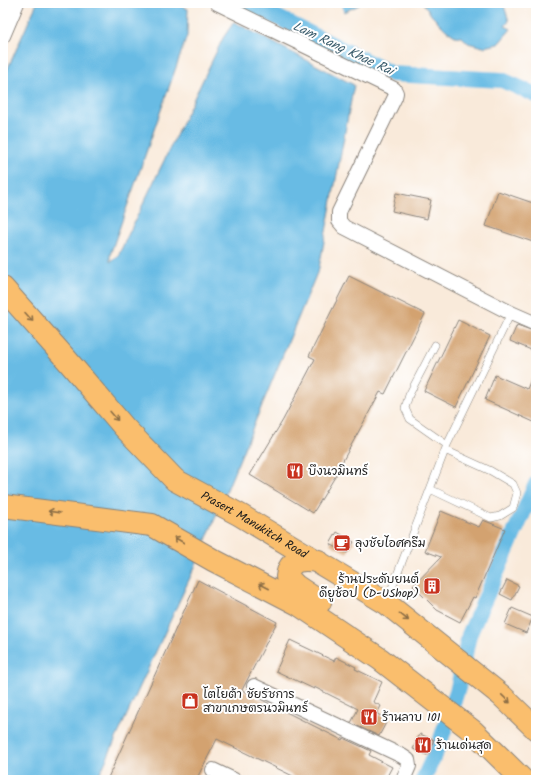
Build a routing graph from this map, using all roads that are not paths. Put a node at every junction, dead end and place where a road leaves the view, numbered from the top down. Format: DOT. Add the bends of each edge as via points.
graph roads {
  1 [pos="17,3"];
  2 [pos="217,3"];
  3 [pos="3,36"];
  4 [pos="3,288"];
  5 [pos="511,313"];
  6 [pos="536,324"];
  7 [pos="436,345"];
  8 [pos="446,448"];
  9 [pos="430,489"];
  10 [pos="3,506"];
  11 [pos="318,561"];
  12 [pos="386,603"];
  13 [pos="254,686"];
  14 [pos="451,712"];
  15 [pos="536,729"];
  16 [pos="213,770"];
  17 [pos="234,780"];
  18 [pos="403,780"];
  19 [pos="523,780"];
  1 -- 3 [label="street"];
  2 -- 5 [label="street" via="394,89 395,97 339,212 339,221 344,227"];
  4 -- 11 [label="main road, Prasert Manukitch Road, one-way" via="124,427 175,480"];
  5 -- 6 [label="street"];
  5 -- 8 [label="lane"];
  7 -- 8 [label="lane" via="409,395 405,408 410,419"];
  8 -- 9 [label="lane"];
  8 -- 9 [label="lane" via="513,484 517,493 512,508 500,516 491,518"];
  9 -- 12 [label="lane"];
  14 -- 10 [label="main road, one-way" via="380,659 298,604 152,525"];
  11 -- 12 [label="main road, Prasert Manukitch Road"];
  11 -- 14 [label="main road" via="304,559 293,563 287,577 442,692"];
  12 -- 15 [label="main road, Prasert Manukitch Road, one-way" via="502,696"];
  13 -- 18 [label="street" via="402,756 408,760 409,766"];
  14 -- 19 [label="main road"];
  16 -- 17 [label="street"];
}
